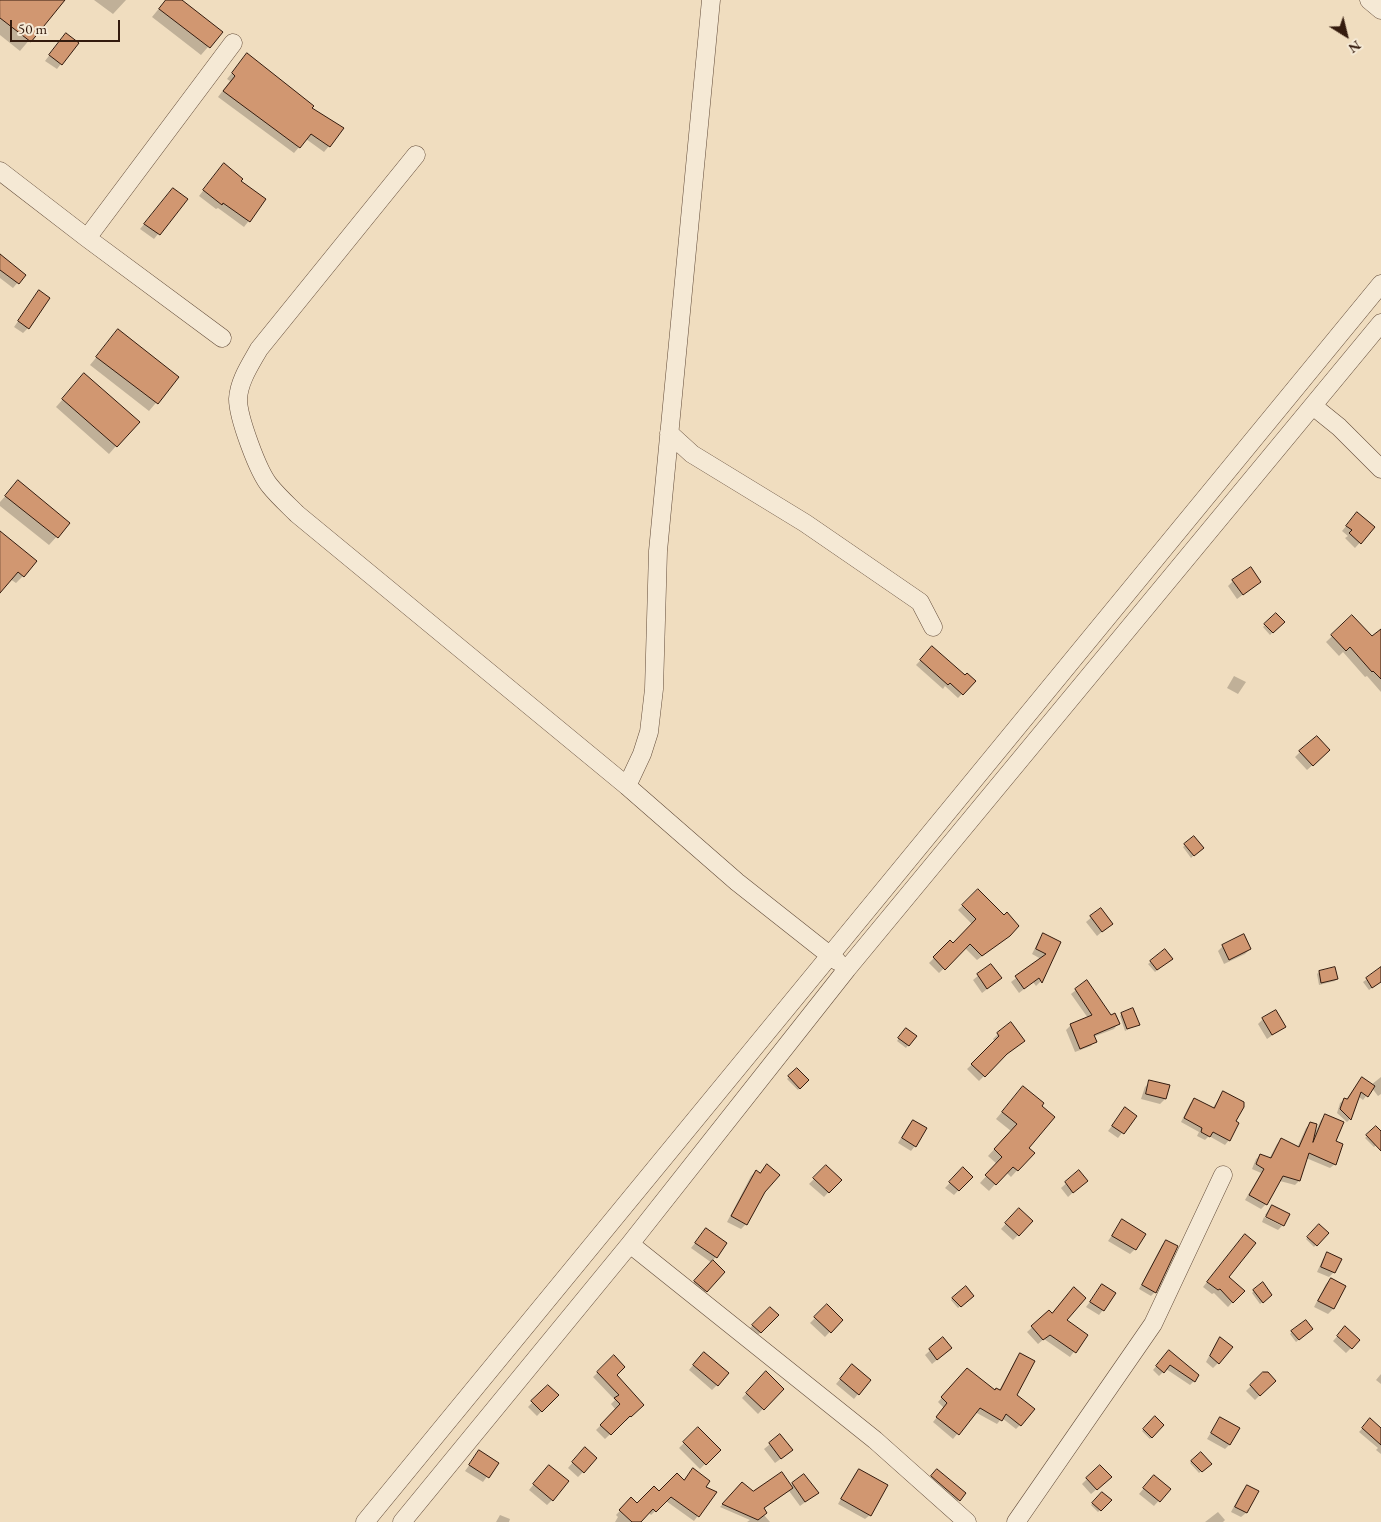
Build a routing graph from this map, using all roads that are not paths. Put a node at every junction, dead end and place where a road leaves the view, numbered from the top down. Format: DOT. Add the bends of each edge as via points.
graph roads {
  1 [pos="711,0"];
  2 [pos="1369,0"];
  3 [pos="1381,10"];
  4 [pos="233,42"];
  5 [pos="416,155"];
  6 [pos="2,178"];
  7 [pos="87,238"];
  8 [pos="1381,284"];
  9 [pos="1381,323"];
  10 [pos="222,338"];
  11 [pos="1313,406"];
  12 [pos="669,433"];
  13 [pos="1381,469"];
  14 [pos="933,627"];
  15 [pos="627,786"];
  16 [pos="829,954"];
  17 [pos="847,968"];
  18 [pos="1223,1175"];
  19 [pos="630,1244"];
  20 [pos="365,1522"];
  21 [pos="402,1522"];
  22 [pos="968,1522"];
  23 [pos="1016,1522"];
  1 -- 12 [label="street"];
  2 -- 3 [label="street"];
  4 -- 7 [label="street"];
  5 -- 15 [label="street" via="259,349 242,380 238,400 243,424 268,485 297,514"];
  6 -- 7 [label="street"];
  7 -- 10 [label="street"];
  8 -- 16 [label="street"];
  9 -- 11 [label="street"];
  11 -- 13 [label="street"];
  11 -- 17 [label="street"];
  12 -- 14 [label="street" via="692,454 805,523 920,602"];
  12 -- 15 [label="street" via="658,551 654,689 649,732"];
  15 -- 16 [label="street" via="737,882"];
  16 -- 17 [label="street"];
  16 -- 20 [label="street"];
  17 -- 19 [label="street"];
  18 -- 23 [label="street" via="1153,1324"];
  19 -- 21 [label="street"];
  19 -- 22 [label="street" via="875,1440"];
}
